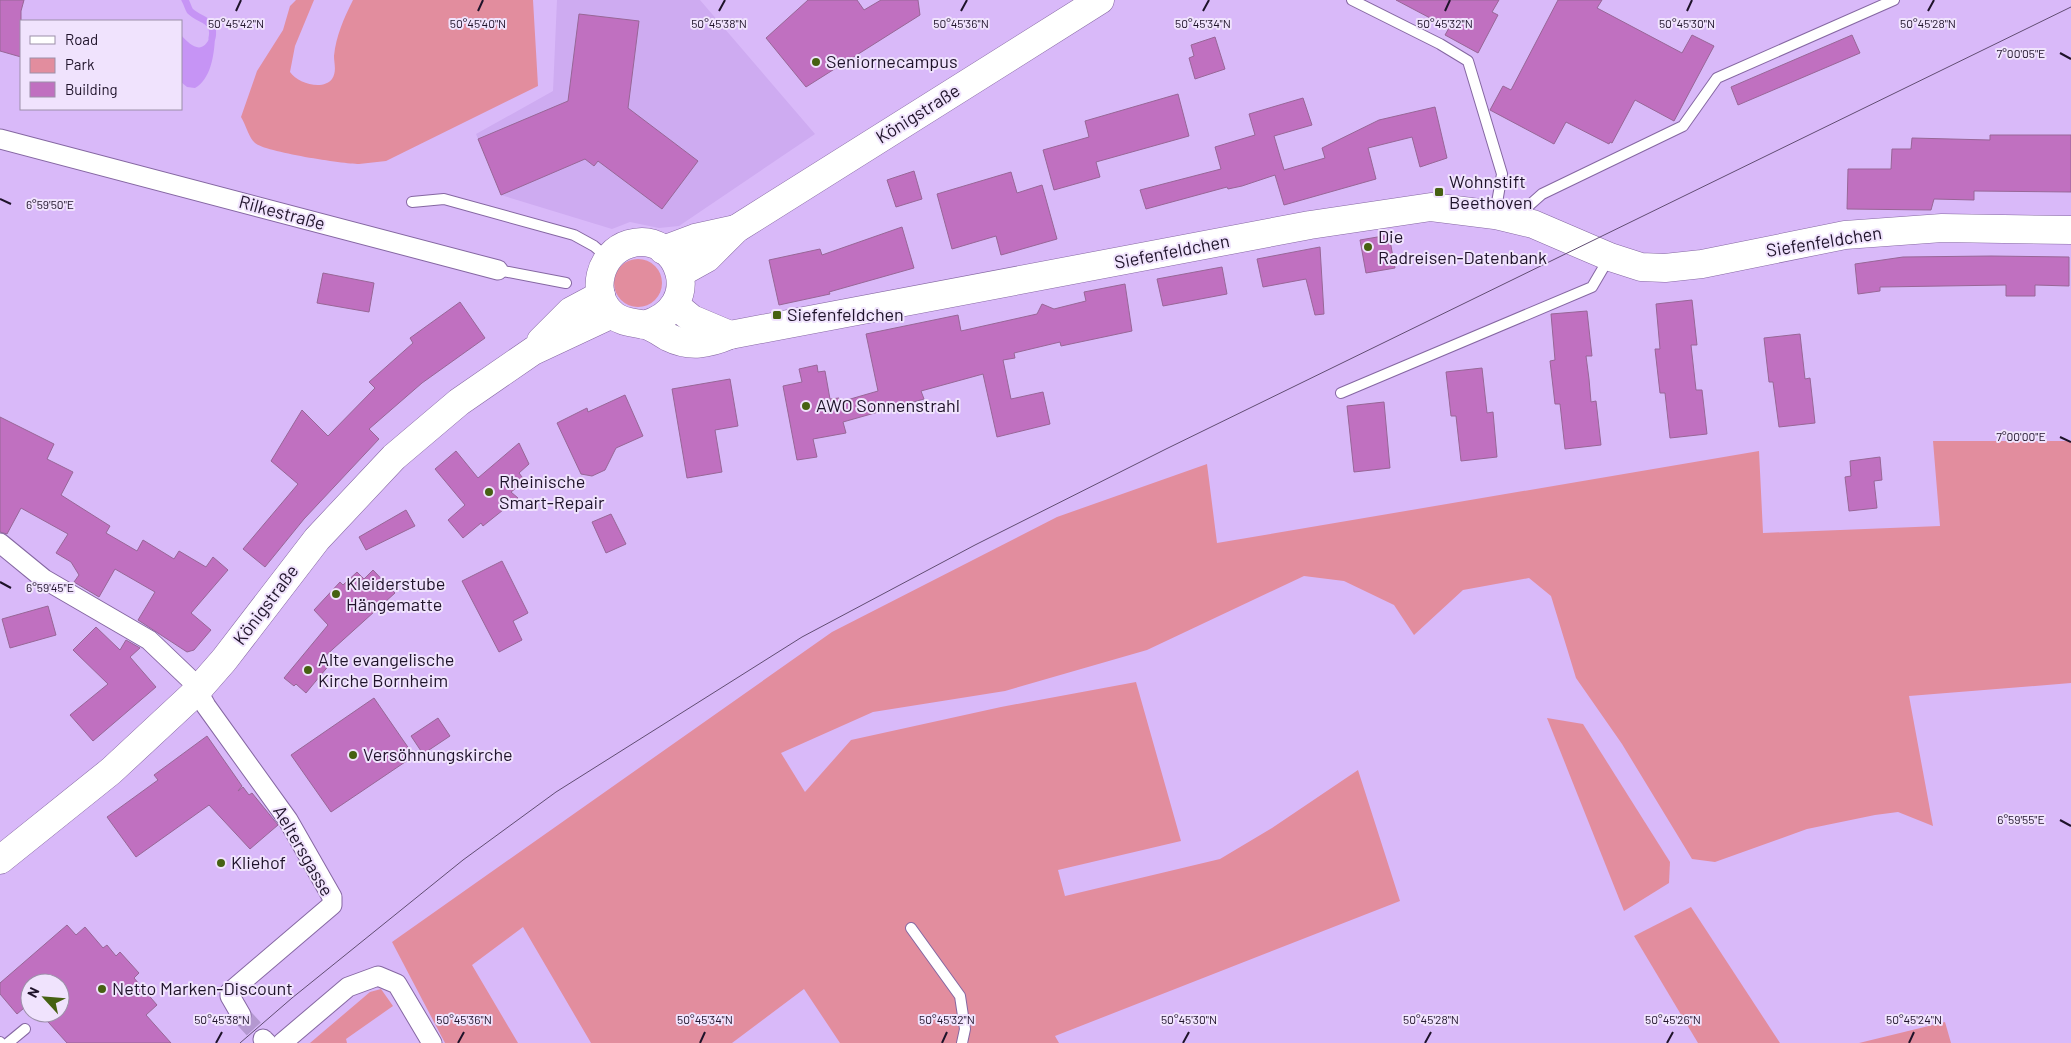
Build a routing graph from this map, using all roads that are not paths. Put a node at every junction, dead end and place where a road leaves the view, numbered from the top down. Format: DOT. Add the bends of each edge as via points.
graph roads {
  1 [pos="1100,0"];
  2 [pos="1352,0"];
  3 [pos="1894,0"];
  4 [pos="0,139"];
  5 [pos="412,202"];
  6 [pos="1504,217"];
  7 [pos="736,229"];
  8 [pos="2071,230"];
  9 [pos="663,250"];
  10 [pos="608,258"];
  11 [pos="1610,258"];
  12 [pos="498,270"];
  13 [pos="680,273"];
  14 [pos="566,283"];
  15 [pos="606,305"];
  16 [pos="675,305"];
  17 [pos="644,325"];
  18 [pos="730,335"];
  19 [pos="1341,393"];
  20 [pos="0,543"];
  21 [pos="196,692"];
  22 [pos="0,860"];
  23 [pos="911,928"];
  24 [pos="241,1015"];
  25 [pos="25,1029"];
  26 [pos="8,1043"];
  27 [pos="282,1043"];
  28 [pos="432,1043"];
  29 [pos="962,1043"];
  1 -- 7 [label="street, Königstraße"];
  2 -- 6 [label="lane" via="1468,61 1502,174"];
  3 -- 6 [label="lane" via="1717,78 1683,126 1542,194"];
  4 -- 12 [label="street, Rilkestraße"];
  5 -- 10 [label="lane" via="444,199 574,235"];
  6 -- 11 [label="street, Siefenfeldchen" via="1533,224"];
  6 -- 18 [label="street, Siefenfeldchen" via="1431,208 1329,222"];
  7 -- 9 [label="street, Königstraße" via="695,238"];
  7 -- 13 [label="street, Königstraße" via="706,258"];
  8 -- 11 [label="street, Siefenfeldchen" via="1942,228 1845,235 1702,264 1665,268 1641,267"];
  9 -- 10 [label="street" via="652,244 634,244 617,250"];
  9 -- 13 [label="street"];
  10 -- 15 [label="street" via="600,276"];
  11 -- 19 [label="lane" via="1592,287"];
  12 -- 14 [label="lane, Rilkestraße"];
  13 -- 16 [label="street" via="681,284"];
  15 -- 17 [label="street" via="622,320"];
  15 -- 21 [label="street, Königstraße" via="571,311 547,332 533,352 458,402 394,457 317,539"];
  16 -- 17 [label="street" via="668,315"];
  16 -- 18 [label="street" via="692,319"];
  17 -- 18 [label="street, Siefenfeldchen" via="691,344 708,344"];
  20 -- 21 [label="street" via="44,579 149,640 192,681"];
  21 -- 22 [label="street, Königstraße" via="111,771"];
  21 -- 24 [label="street, Aeltersgasse" via="288,820 332,897 332,905 230,992"];
  23 -- 29 [label="lane" via="960,996 965,1029"];
  25 -- 26 [label="lane"];
  27 -- 28 [label="street" via="348,987 378,976 397,984"];
}
